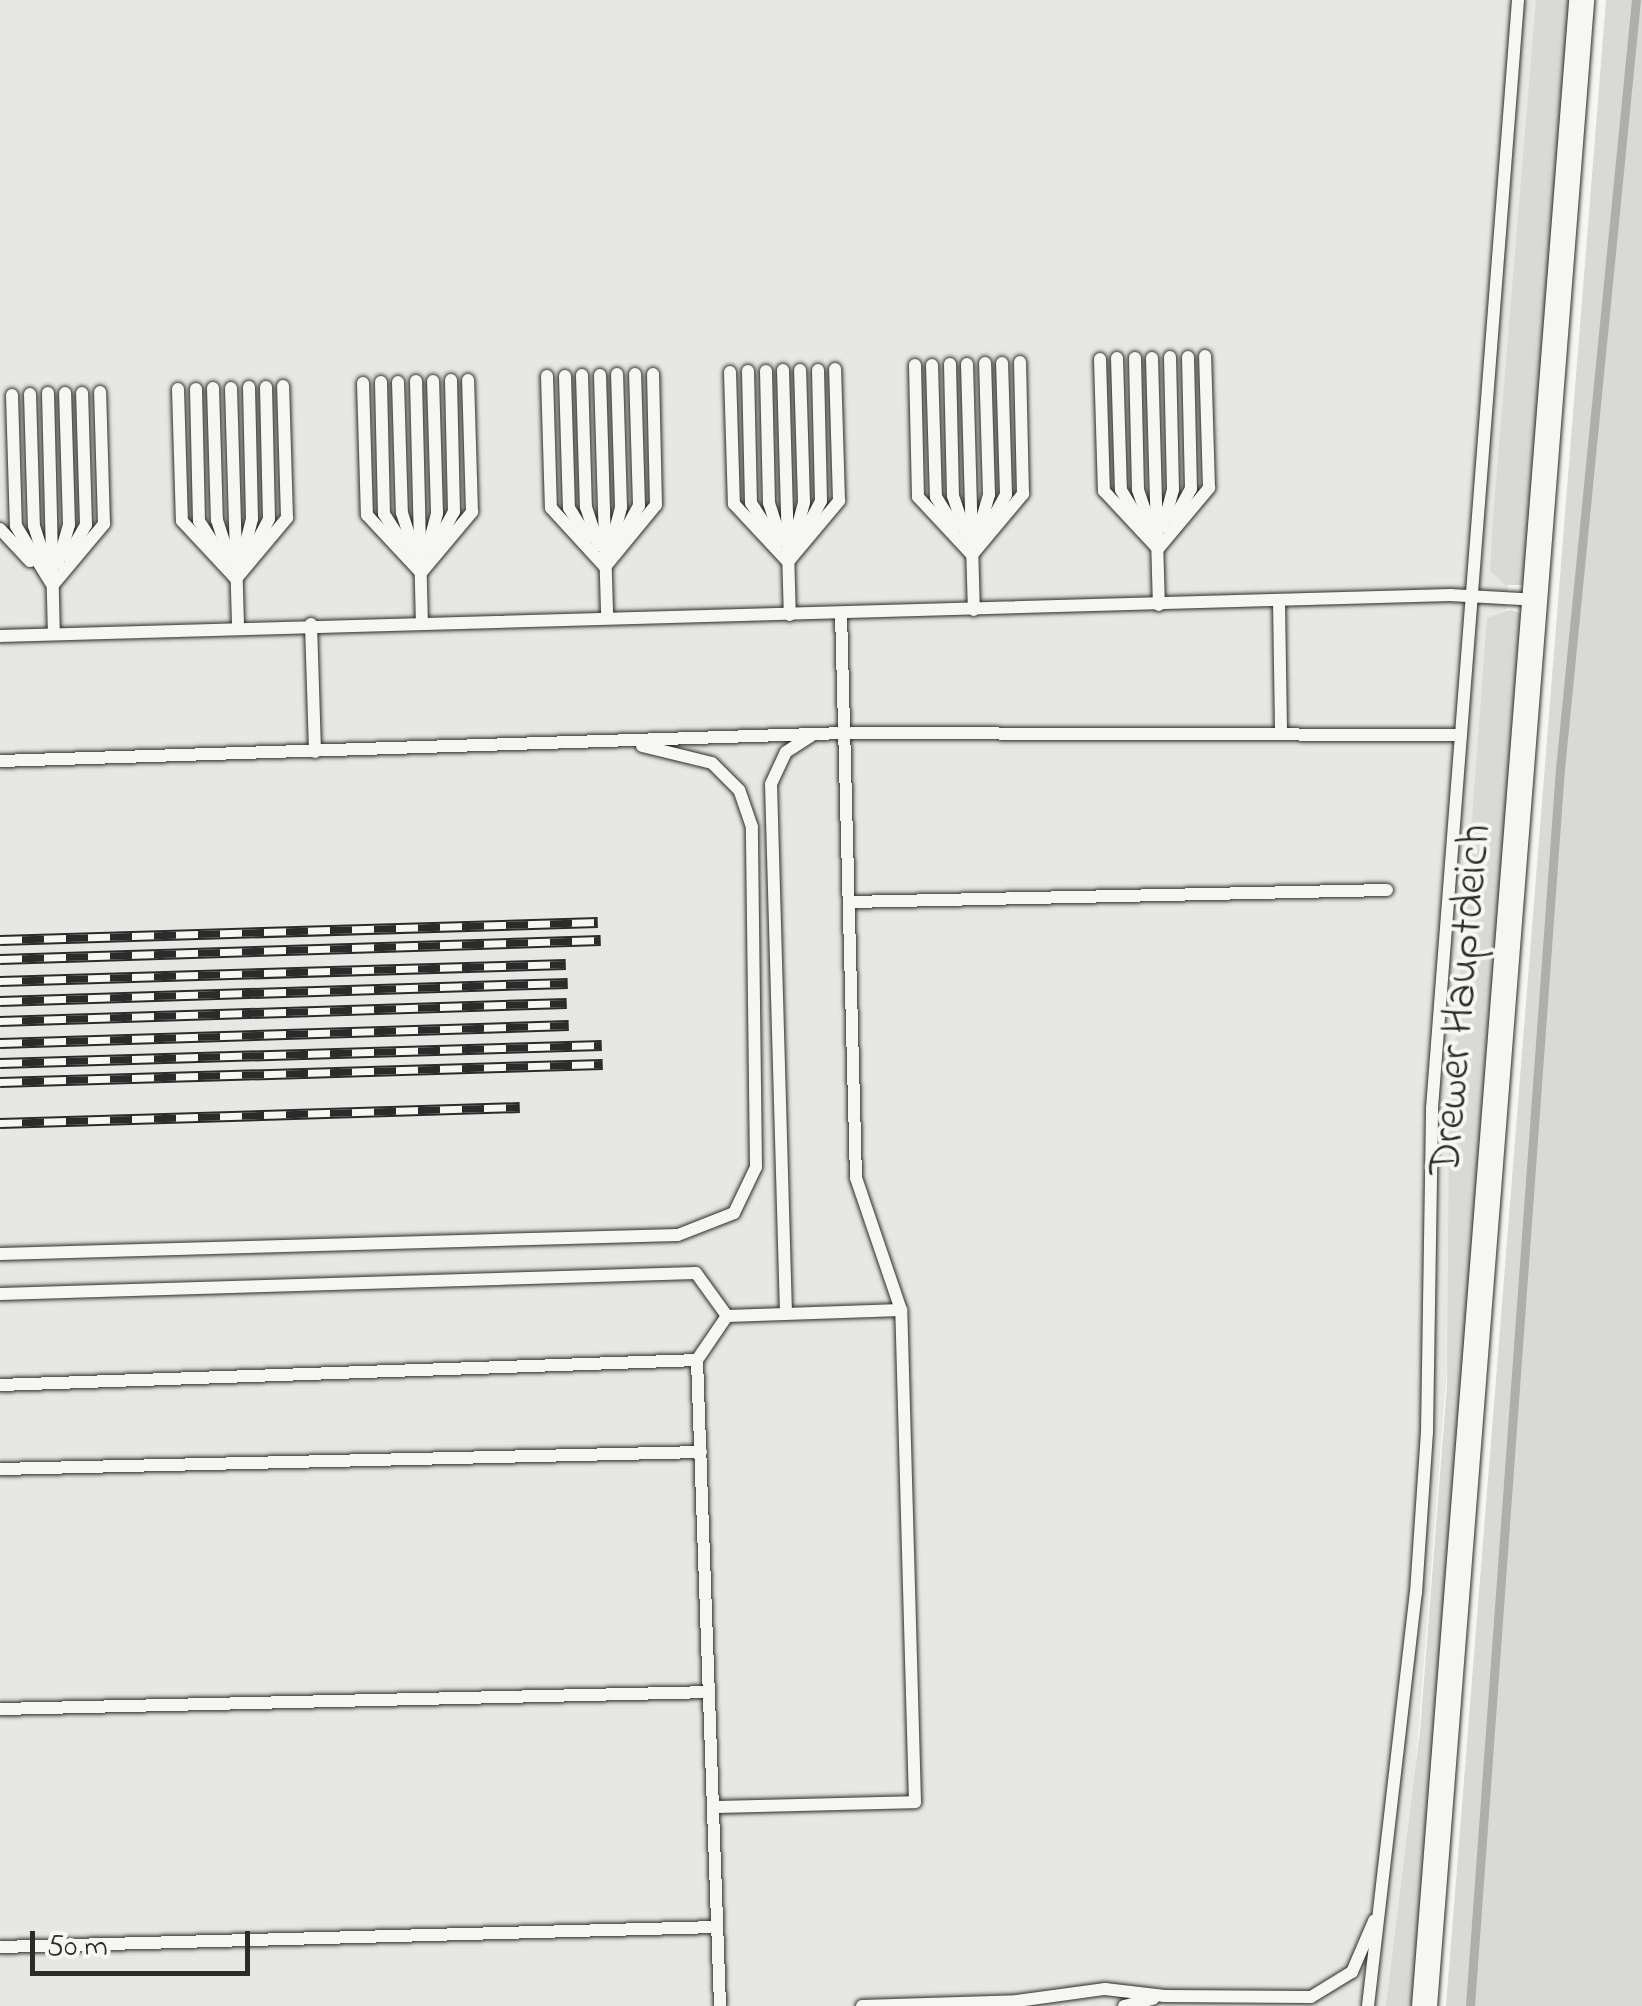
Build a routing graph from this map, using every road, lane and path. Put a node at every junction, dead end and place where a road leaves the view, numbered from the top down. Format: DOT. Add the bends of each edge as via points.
graph roads {
  1 [pos="1518,0"];
  2 [pos="1581,0"];
  3 [pos="1205,356"];
  4 [pos="1170,357"];
  5 [pos="1188,357"];
  6 [pos="1117,358"];
  7 [pos="1135,358"];
  8 [pos="1152,358"];
  9 [pos="1100,359"];
  10 [pos="1020,362"];
  11 [pos="1002,363"];
  12 [pos="950,364"];
  13 [pos="968,364"];
  14 [pos="985,364"];
  15 [pos="915,365"];
  16 [pos="932,365"];
  17 [pos="836,369"];
  18 [pos="782,370"];
  19 [pos="800,370"];
  20 [pos="818,370"];
  21 [pos="748,371"];
  22 [pos="766,371"];
  23 [pos="730,372"];
  24 [pos="617,374"];
  25 [pos="635,374"];
  26 [pos="652,374"];
  27 [pos="582,375"];
  28 [pos="600,375"];
  29 [pos="548,376"];
  30 [pos="565,376"];
  31 [pos="434,380"];
  32 [pos="450,380"];
  33 [pos="468,380"];
  34 [pos="416,381"];
  35 [pos="363,382"];
  36 [pos="381,382"];
  37 [pos="398,382"];
  38 [pos="283,386"];
  39 [pos="248,387"];
  40 [pos="266,387"];
  41 [pos="214,388"];
  42 [pos="231,388"];
  43 [pos="178,389"];
  44 [pos="196,389"];
  45 [pos="82,392"];
  46 [pos="100,392"];
  47 [pos="48,393"];
  48 [pos="65,393"];
  49 [pos="12,394"];
  50 [pos="30,394"];
  51 [pos="0,528"];
  52 [pos="1158,549"];
  53 [pos="972,555"];
  54 [pos="788,562"];
  55 [pos="605,566"];
  56 [pos="421,573"];
  57 [pos="236,579"];
  58 [pos="52,585"];
  59 [pos="1473,596"];
  60 [pos="1538,600"];
  61 [pos="1279,602"];
  62 [pos="1159,605"];
  63 [pos="974,610"];
  64 [pos="842,614"];
  65 [pos="790,615"];
  66 [pos="607,618"];
  67 [pos="422,622"];
  68 [pos="312,624"];
  69 [pos="238,626"];
  70 [pos="54,634"];
  71 [pos="0,636"];
  72 [pos="1281,730"];
  73 [pos="812,734"];
  74 [pos="846,734"];
  75 [pos="1462,734"];
  76 [pos="615,741"];
  77 [pos="314,752"];
  78 [pos="0,762"];
  79 [pos="1388,890"];
  80 [pos="850,902"];
  81 [pos="0,1254"];
  82 [pos="0,1294"];
  83 [pos="901,1310"];
  84 [pos="786,1314"];
  85 [pos="727,1316"];
  86 [pos="698,1360"];
  87 [pos="0,1385"];
  88 [pos="701,1452"];
  89 [pos="0,1469"];
  90 [pos="709,1692"];
  91 [pos="0,1709"];
  92 [pos="713,1807"];
  93 [pos="1381,1900"];
  94 [pos="717,1927"];
  95 [pos="0,1947"];
  96 [pos="1165,1996"];
  97 [pos="720,2006"];
  98 [pos="862,2006"];
  99 [pos="1124,2006"];
  100 [pos="1368,2006"];
  101 [pos="1424,2006"];
  1 -- 59 [label="lane"];
  2 -- 60 [label="street, Drewer Hauptdeich"];
  3 -- 52 [label="lane" via="1209,488"];
  4 -- 52 [label="lane" via="1174,489"];
  5 -- 52 [label="lane" via="1191,489"];
  6 -- 52 [label="lane" via="1121,490"];
  7 -- 52 [label="lane" via="1138,490"];
  8 -- 52 [label="lane"];
  9 -- 52 [label="lane" via="1104,491"];
  10 -- 53 [label="lane" via="1023,494"];
  11 -- 53 [label="lane" via="1006,495"];
  12 -- 53 [label="lane" via="954,496"];
  13 -- 53 [label="lane"];
  14 -- 53 [label="lane" via="989,495"];
  15 -- 53 [label="lane" via="918,497"];
  16 -- 53 [label="lane" via="936,497"];
  17 -- 54 [label="lane" via="839,501"];
  18 -- 54 [label="lane"];
  19 -- 54 [label="lane" via="804,502"];
  20 -- 54 [label="lane" via="822,501"];
  21 -- 54 [label="lane" via="752,503"];
  22 -- 54 [label="lane" via="769,503"];
  23 -- 54 [label="lane" via="734,504"];
  24 -- 55 [label="lane" via="621,506"];
  25 -- 55 [label="lane" via="638,506"];
  26 -- 55 [label="lane" via="656,506"];
  27 -- 55 [label="lane" via="586,508"];
  28 -- 55 [label="lane"];
  29 -- 55 [label="lane" via="551,508"];
  30 -- 55 [label="lane" via="568,508"];
  31 -- 56 [label="lane" via="437,513"];
  32 -- 56 [label="lane" via="454,512"];
  33 -- 56 [label="lane" via="472,512"];
  34 -- 56 [label="lane"];
  35 -- 56 [label="lane" via="366,515"];
  36 -- 56 [label="lane" via="384,514"];
  37 -- 56 [label="lane" via="402,514"];
  38 -- 57 [label="lane" via="287,518"];
  39 -- 57 [label="lane" via="252,519"];
  40 -- 57 [label="lane" via="269,519"];
  41 -- 57 [label="lane" via="217,520"];
  42 -- 57 [label="lane"];
  43 -- 57 [label="lane" via="182,521"];
  44 -- 57 [label="lane" via="199,521"];
  45 -- 58 [label="lane" via="86,524"];
  46 -- 58 [label="lane" via="104,524"];
  47 -- 58 [label="lane"];
  48 -- 58 [label="lane" via="69,525"];
  49 -- 58 [label="lane" via="16,526"];
  50 -- 58 [label="lane" via="34,526"];
  51 -- 58 [label="lane"];
  52 -- 62 [label="lane"];
  53 -- 63 [label="lane"];
  54 -- 65 [label="lane"];
  55 -- 66 [label="lane"];
  56 -- 67 [label="lane"];
  57 -- 69 [label="lane"];
  58 -- 70 [label="lane"];
  59 -- 60 [label="lane"];
  59 -- 61 [label="lane"];
  59 -- 75 [label="lane"];
  60 -- 101 [label="street, Drewer Hauptdeich"];
  61 -- 62 [label="lane"];
  61 -- 72 [label="lane"];
  62 -- 63 [label="lane"];
  63 -- 64 [label="lane"];
  64 -- 65 [label="lane"];
  64 -- 74 [label="lane"];
  65 -- 66 [label="lane"];
  66 -- 67 [label="lane"];
  67 -- 68 [label="lane"];
  68 -- 69 [label="lane"];
  68 -- 77 [label="lane"];
  69 -- 70 [label="lane"];
  70 -- 71 [label="lane"];
  72 -- 74 [label="lane"];
  72 -- 75 [label="lane"];
  73 -- 74 [label="lane"];
  73 -- 76 [label="lane"];
  73 -- 84 [label="lane" via="786,752 770,784"];
  74 -- 80 [label="lane"];
  75 -- 93 [label="lane" via="1432,1108 1422,1504"];
  76 -- 77 [label="lane"];
  76 -- 81 [label="lane" via="712,762 739,790 752,827 756,1167 734,1213 678,1234"];
  77 -- 78 [label="lane"];
  79 -- 80 [label="lane"];
  80 -- 83 [label="lane" via="856,1178"];
  82 -- 85 [label="lane" via="696,1273"];
  83 -- 84 [label="lane"];
  83 -- 92 [label="lane" via="914,1802"];
  84 -- 85 [label="lane"];
  85 -- 86 [label="lane"];
  86 -- 87 [label="lane"];
  86 -- 88 [label="lane"];
  88 -- 89 [label="lane"];
  88 -- 90 [label="lane"];
  90 -- 91 [label="lane"];
  90 -- 92 [label="lane"];
  92 -- 94 [label="lane"];
  93 -- 96 [label="lane" via="1352,1972 1328,1992"];
  93 -- 100 [label="lane"];
  94 -- 95 [label="lane"];
  94 -- 97 [label="lane"];
  96 -- 98 [label="lane" via="1105,1989 1016,2002"];
  96 -- 99 [label="lane"];
}
